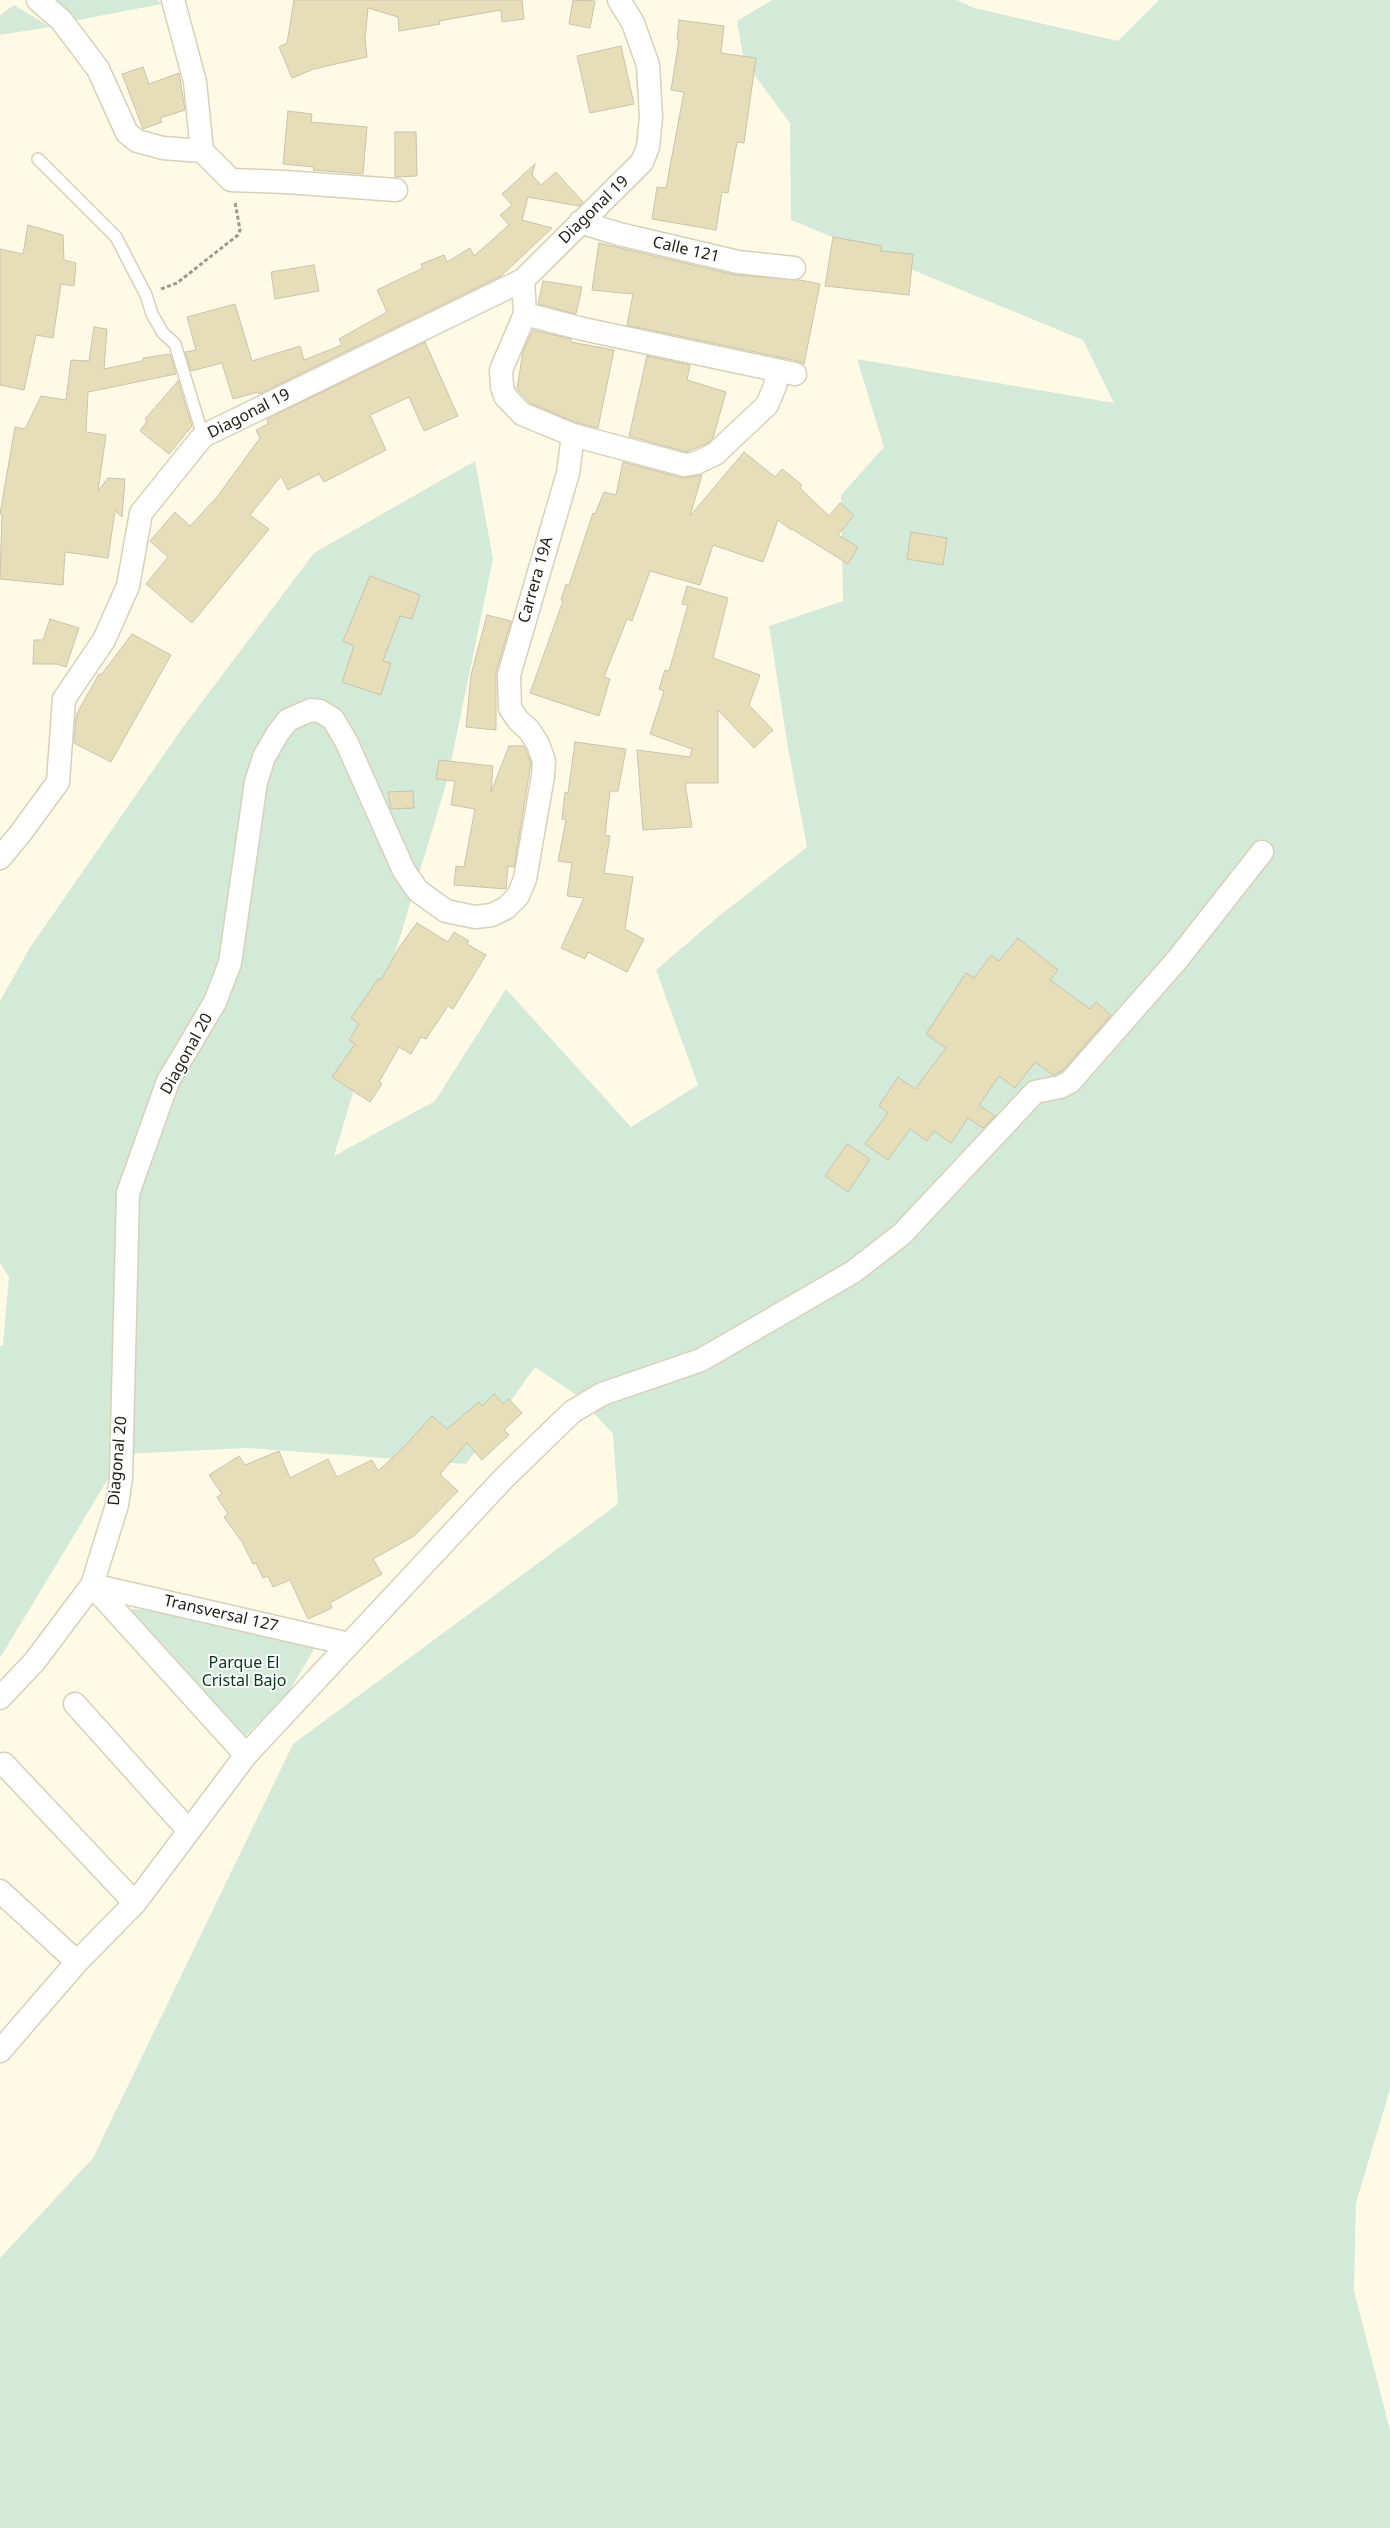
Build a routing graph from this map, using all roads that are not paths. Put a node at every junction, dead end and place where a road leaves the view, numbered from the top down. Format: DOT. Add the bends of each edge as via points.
graph roads {
  1 [pos="38,0"];
  2 [pos="173,0"];
  3 [pos="619,0"];
  4 [pos="202,151"];
  5 [pos="38,159"];
  6 [pos="396,190"];
  7 [pos="580,222"];
  8 [pos="794,268"];
  9 [pos="523,280"];
  10 [pos="524,314"];
  11 [pos="572,435"];
  12 [pos="203,436"];
  13 [pos="1262,852"];
  14 [pos="0,858"];
  15 [pos="506,908"];
  16 [pos="92,1585"];
  17 [pos="350,1644"];
  18 [pos="0,1698"];
  19 [pos="75,1704"];
  20 [pos="246,1755"];
  21 [pos="4,1764"];
  22 [pos="189,1831"];
  23 [pos="0,1891"];
  24 [pos="135,1903"];
  25 [pos="77,1962"];
  26 [pos="4,2038"];
  1 -- 4 [label="street" via="61,20 98,69 127,134 137,141 163,148"];
  2 -- 4 [label="street" via="195,82"];
  3 -- 7 [label="street, Diagonal 19" via="633,23 648,65 651,117 648,147 642,162"];
  4 -- 6 [label="street" via="231,180"];
  5 -- 12 [label="lane" via="116,237 159,327 175,344"];
  7 -- 8 [label="street, Calle 121" via="738,262"];
  7 -- 9 [label="street, Diagonal 19"];
  9 -- 10 [label="street"];
  9 -- 12 [label="street, Diagonal 19"];
  10 -- 11 [label="street" via="501,370 505,396 522,414"];
  10 -- 11 [label="street" via="786,372 775,386 767,405 715,454 696,463 685,465"];
  11 -- 15 [label="street, Carrera 19A" via="568,473 509,675 510,708 538,744 544,762 525,880 518,896"];
  12 -- 14 [label="street, Diagonal 19" via="141,513 128,586 104,640 64,699 58,782"];
  13 -- 17 [label="street" via="1177,960 1070,1082 1035,1092 902,1234 853,1272 701,1360 602,1394 572,1412 505,1477"];
  15 -- 16 [label="street, Diagonal 20" via="492,915 474,918 457,915 446,911 418,890 404,871 333,719 311,710 288,720 264,757 256,782 230,963 216,1002 168,1080 128,1193 120,1477 117,1505"];
  16 -- 17 [label="street, Transversal 127"];
  16 -- 18 [label="street, Diagonal 20" via="35,1661"];
  16 -- 20 [label="street"];
  17 -- 20 [label="street"];
  19 -- 22 [label="street"];
  20 -- 22 [label="street"];
  21 -- 24 [label="street"];
  22 -- 24 [label="street"];
  23 -- 25 [label="street"];
  24 -- 25 [label="street"];
  25 -- 26 [label="street"];
}
